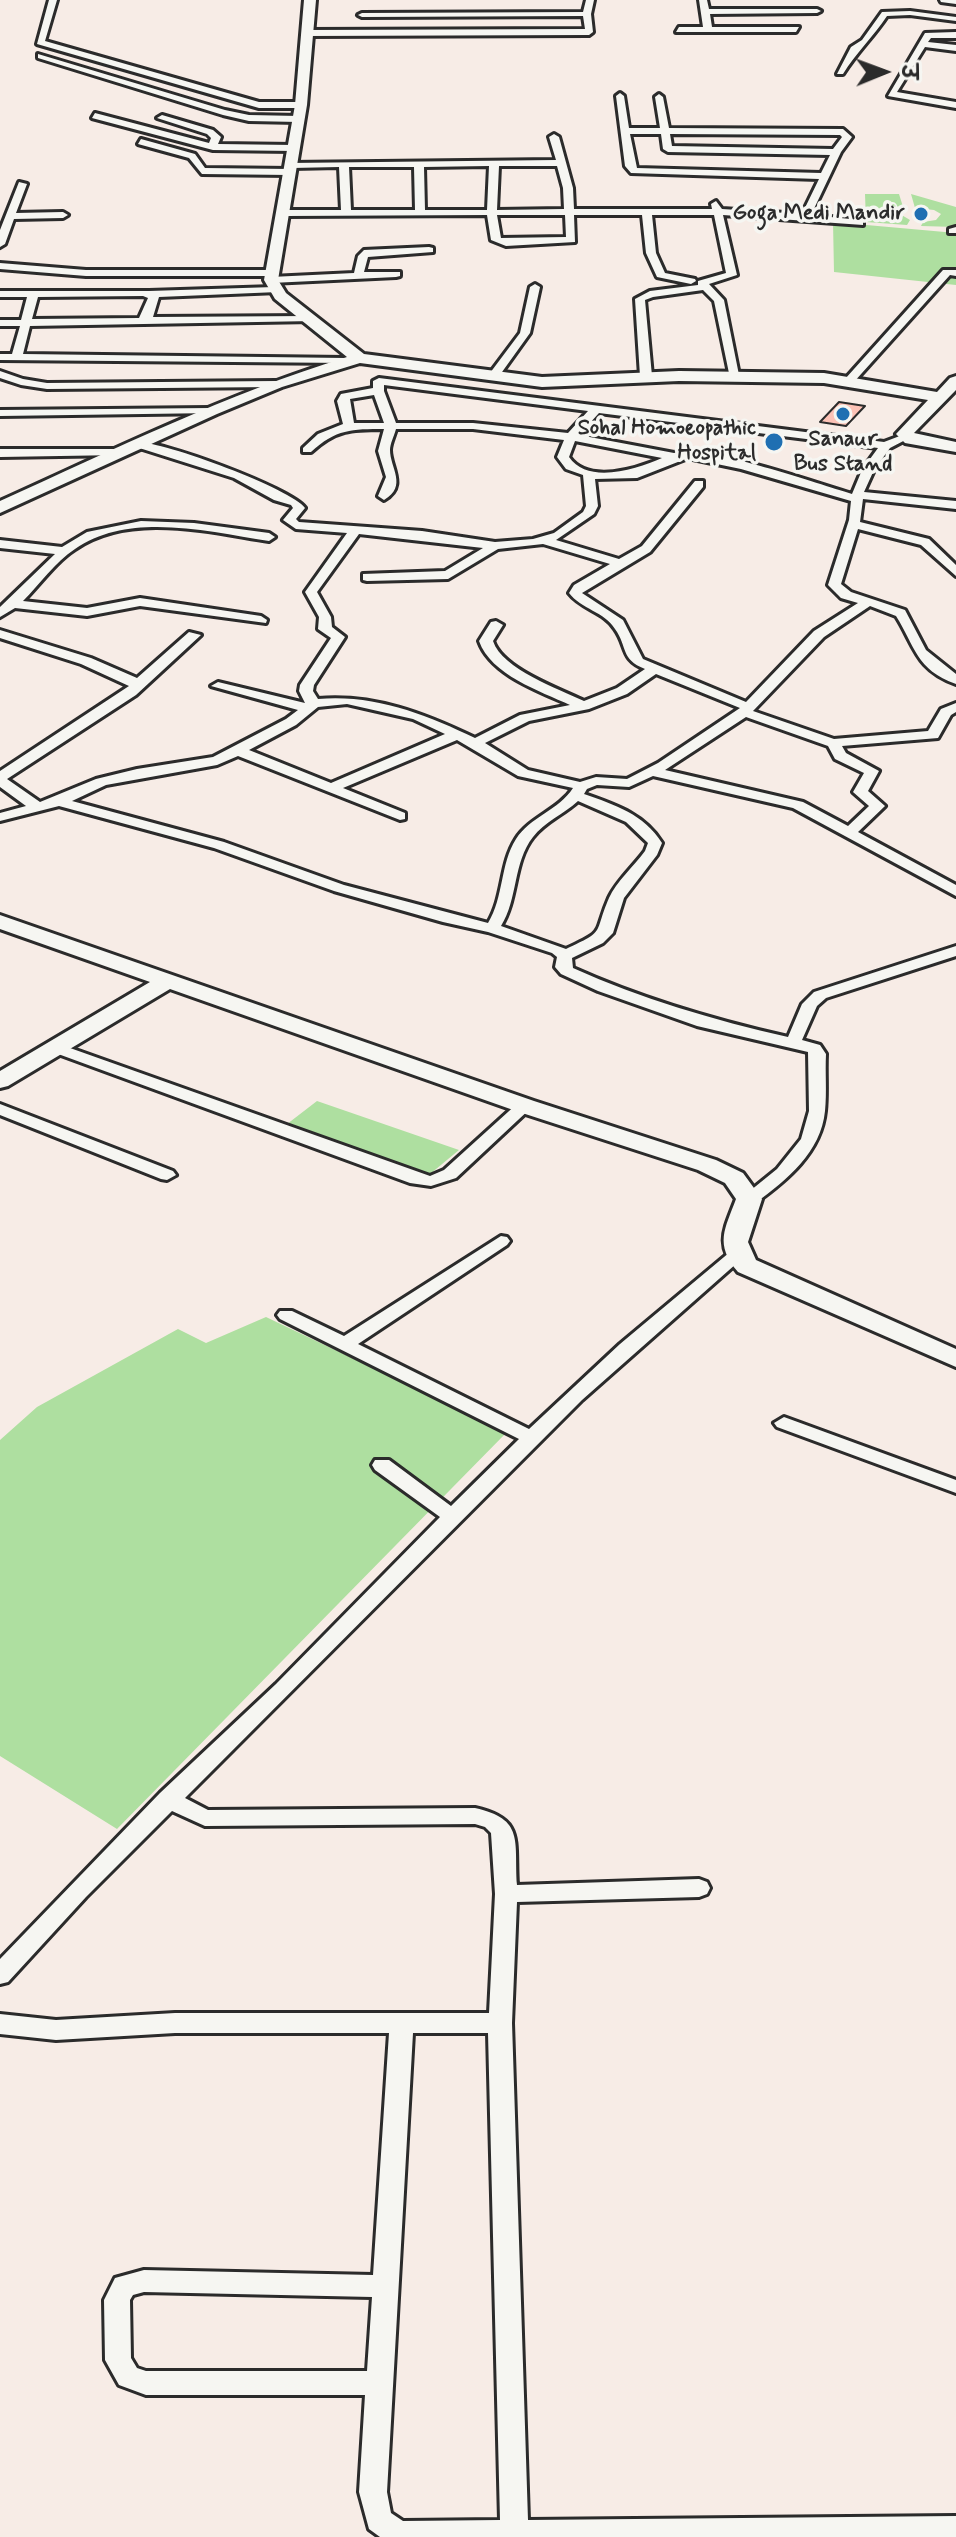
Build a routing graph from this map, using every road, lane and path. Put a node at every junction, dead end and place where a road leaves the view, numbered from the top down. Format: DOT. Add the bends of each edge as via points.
graph roads {
  1 [pos="53,0"];
  2 [pos="310,0"];
  3 [pos="362,0"];
  4 [pos="590,0"];
  5 [pos="703,0"];
  6 [pos="944,0"];
  7 [pos="956,2"];
  8 [pos="817,11"];
  9 [pos="703,12"];
  10 [pos="784,12"];
  11 [pos="587,14"];
  12 [pos="362,15"];
  13 [pos="956,19"];
  14 [pos="679,30"];
  15 [pos="708,30"];
  16 [pos="307,33"];
  17 [pos="361,33"];
  18 [pos="956,35"];
  19 [pos="924,44"];
  20 [pos="956,48"];
  21 [pos="41,56"];
  22 [pos="840,72"];
  23 [pos="899,86"];
  24 [pos="955,93"];
  25 [pos="620,96"];
  26 [pos="659,97"];
  27 [pos="956,105"];
  28 [pos="300,112"];
  29 [pos="95,116"];
  30 [pos="162,118"];
  31 [pos="667,130"];
  32 [pos="625,131"];
  33 [pos="554,137"];
  34 [pos="141,142"];
  35 [pos="213,147"];
  36 [pos="294,148"];
  37 [pos="836,152"];
  38 [pos="559,163"];
  39 [pos="419,164"];
  40 [pos="494,164"];
  41 [pos="344,165"];
  42 [pos="291,168"];
  43 [pos="825,176"];
  44 [pos="22,184"];
  45 [pos="569,200"];
  46 [pos="346,212"];
  47 [pos="420,212"];
  48 [pos="720,212"];
  49 [pos="285,213"];
  50 [pos="492,213"];
  51 [pos="571,213"];
  52 [pos="647,213"];
  53 [pos="63,215"];
  54 [pos="805,217"];
  55 [pos="7,219"];
  56 [pos="860,223"];
  57 [pos="0,244"];
  58 [pos="429,250"];
  59 [pos="0,266"];
  60 [pos="956,273"];
  61 [pos="396,274"];
  62 [pos="358,276"];
  63 [pos="272,281"];
  64 [pos="702,285"];
  65 [pos="535,287"];
  66 [pos="0,294"];
  67 [pos="33,294"];
  68 [pos="151,294"];
  69 [pos="310,319"];
  70 [pos="143,320"];
  71 [pos="27,322"];
  72 [pos="0,323"];
  73 [pos="0,357"];
  74 [pos="17,357"];
  75 [pos="352,359"];
  76 [pos="388,361"];
  77 [pos="0,374"];
  78 [pos="646,376"];
  79 [pos="493,377"];
  80 [pos="736,378"];
  81 [pos="849,381"];
  82 [pos="956,381"];
  83 [pos="276,384"];
  84 [pos="378,386"];
  85 [pos="940,397"];
  86 [pos="597,408"];
  87 [pos="211,411"];
  88 [pos="0,413"];
  89 [pos="391,425"];
  90 [pos="349,426"];
  91 [pos="571,437"];
  92 [pos="905,437"];
  93 [pos="137,444"];
  94 [pos="886,446"];
  95 [pos="954,447"];
  96 [pos="307,450"];
  97 [pos="120,452"];
  98 [pos="0,453"];
  99 [pos="674,457"];
  100 [pos="589,474"];
  101 [pos="699,484"];
  102 [pos="384,496"];
  103 [pos="857,497"];
  104 [pos="956,505"];
  105 [pos="0,508"];
  106 [pos="854,524"];
  107 [pos="355,531"];
  108 [pos="269,537"];
  109 [pos="545,541"];
  110 [pos="0,544"];
  111 [pos="495,546"];
  112 [pos="65,551"];
  113 [pos="623,564"];
  114 [pos="956,572"];
  115 [pos="367,577"];
  116 [pos="868,602"];
  117 [pos="14,604"];
  118 [pos="0,613"];
  119 [pos="261,620"];
  120 [pos="496,625"];
  121 [pos="0,634"];
  122 [pos="194,635"];
  123 [pos="654,669"];
  124 [pos="956,680"];
  125 [pos="136,686"];
  126 [pos="218,686"];
  127 [pos="311,705"];
  128 [pos="584,706"];
  129 [pos="956,707"];
  130 [pos="746,710"];
  131 [pos="456,735"];
  132 [pos="475,743"];
  133 [pos="833,743"];
  134 [pos="239,751"];
  135 [pos="653,772"];
  136 [pos="0,779"];
  137 [pos="333,787"];
  138 [pos="579,791"];
  139 [pos="59,802"];
  140 [pos="37,807"];
  141 [pos="400,816"];
  142 [pos="0,817"];
  143 [pos="850,832"];
  144 [pos="956,891"];
  145 [pos="0,922"];
  146 [pos="492,928"];
  147 [pos="955,950"];
  148 [pos="565,956"];
  149 [pos="170,980"];
  150 [pos="794,1041"];
  151 [pos="56,1048"];
  152 [pos="2,1078"];
  153 [pos="525,1106"];
  154 [pos="0,1109"];
  155 [pos="167,1175"];
  156 [pos="749,1199"];
  157 [pos="501,1241"];
  158 [pos="736,1256"];
  159 [pos="286,1315"];
  160 [pos="345,1344"];
  161 [pos="956,1359"];
  162 [pos="784,1423"];
  163 [pos="530,1437"];
  164 [pos="382,1465"];
  165 [pos="956,1487"];
  166 [pos="452,1516"];
  167 [pos="168,1799"];
  168 [pos="699,1888"];
  169 [pos="506,1894"];
  170 [pos="0,1975"];
  171 [pos="500,2023"];
  172 [pos="0,2024"];
  173 [pos="401,2025"];
  174 [pos="385,2286"];
  175 [pos="378,2383"];
  176 [pos="956,2529"];
  177 [pos="514,2531"];
  1 -- 28 [label="street" via="40,42"];
  2 -- 16 [label="street"];
  3 -- 12 [label="street"];
  4 -- 11 [label="street"];
  5 -- 9 [label="street"];
  6 -- 7 [label="street"];
  8 -- 10 [label="street"];
  9 -- 10 [label="street"];
  9 -- 15 [label="street"];
  10 -- 15 [label="street" via="793,29"];
  11 -- 12 [label="street"];
  11 -- 17 [label="street" via="587,33"];
  12 -- 17 [label="street"];
  13 -- 22 [label="street" via="885,14"];
  14 -- 15 [label="street"];
  16 -- 17 [label="street"];
  16 -- 28 [label="street"];
  18 -- 19 [label="street" via="929,34"];
  19 -- 20 [label="street"];
  19 -- 23 [label="street"];
  21 -- 28 [label="street" via="238,116"];
  23 -- 24 [label="street"];
  23 -- 27 [label="street" via="893,96"];
  25 -- 32 [label="street"];
  26 -- 31 [label="street"];
  28 -- 36 [label="street"];
  29 -- 35 [label="street"];
  30 -- 35 [label="street" via="210,132 216,137"];
  31 -- 32 [label="street"];
  31 -- 37 [label="street" via="666,148 672,150"];
  31 -- 37 [label="street" via="843,132 847,137"];
  32 -- 43 [label="street" via="630,166 638,173"];
  33 -- 38 [label="street"];
  34 -- 42 [label="street" via="195,157 202,171"];
  35 -- 36 [label="street"];
  36 -- 42 [label="street"];
  37 -- 43 [label="street"];
  38 -- 40 [label="street"];
  38 -- 45 [label="street"];
  39 -- 40 [label="street"];
  39 -- 41 [label="street"];
  39 -- 47 [label="street"];
  40 -- 50 [label="street"];
  41 -- 42 [label="street"];
  41 -- 46 [label="street"];
  42 -- 49 [label="street"];
  43 -- 54 [label="street"];
  44 -- 55 [label="street"];
  45 -- 48 [label="street" via="711,203"];
  45 -- 51 [label="street"];
  46 -- 47 [label="street"];
  46 -- 49 [label="street"];
  47 -- 50 [label="street"];
  48 -- 52 [label="street"];
  48 -- 54 [label="street"];
  48 -- 64 [label="street" via="732,275"];
  49 -- 63 [label="street"];
  50 -- 51 [label="street"];
  50 -- 51 [label="street" via="496,240 506,243 571,240"];
  51 -- 52 [label="street"];
  52 -- 64 [label="street" via="651,253 661,275"];
  53 -- 55 [label="street"];
  54 -- 56 [label="street"];
  55 -- 57 [label="street"];
  58 -- 62 [label="street" via="368,252"];
  59 -- 63 [label="street"];
  60 -- 81 [label="street" via="947,272"];
  61 -- 62 [label="street"];
  62 -- 63 [label="street"];
  63 -- 68 [label="street"];
  63 -- 69 [label="street"];
  64 -- 78 [label="street" via="640,299"];
  64 -- 80 [label="street" via="719,300"];
  65 -- 79 [label="street" via="525,333"];
  66 -- 67 [label="street"];
  67 -- 68 [label="street"];
  67 -- 71 [label="street"];
  68 -- 70 [label="street"];
  69 -- 70 [label="street"];
  69 -- 75 [label="street"];
  70 -- 71 [label="street"];
  71 -- 72 [label="street"];
  71 -- 74 [label="street"];
  73 -- 74 [label="street"];
  74 -- 75 [label="street"];
  75 -- 76 [label="street"];
  75 -- 83 [label="street"];
  76 -- 79 [label="street"];
  76 -- 84 [label="street"];
  77 -- 83 [label="street" via="47,386"];
  78 -- 79 [label="street" via="560,383"];
  78 -- 80 [label="street"];
  80 -- 81 [label="street"];
  81 -- 85 [label="street"];
  82 -- 85 [label="street"];
  83 -- 87 [label="street"];
  84 -- 86 [label="street"];
  84 -- 89 [label="street"];
  84 -- 90 [label="street" via="345,396"];
  85 -- 92 [label="street"];
  86 -- 91 [label="street"];
  86 -- 94 [label="street"];
  87 -- 88 [label="street"];
  87 -- 93 [label="street"];
  89 -- 90 [label="street"];
  89 -- 91 [label="street" via="473,426"];
  89 -- 102 [label="street" via="384,451 392,477"];
  90 -- 96 [label="street" via="322,436"];
  91 -- 99 [label="street"];
  91 -- 100 [label="street" via="565,463"];
  92 -- 94 [label="street"];
  92 -- 95 [label="street"];
  93 -- 97 [label="street"];
  93 -- 107 [label="street" via="238,475 295,502 299,508 289,520 296,525"];
  94 -- 103 [label="street"];
  97 -- 98 [label="street"];
  97 -- 105 [label="street"];
  99 -- 100 [label="street" via="637,474"];
  99 -- 103 [label="street" via="720,460"];
  100 -- 109 [label="street" via="593,499 588,514"];
  101 -- 113 [label="street" via="655,541"];
  103 -- 104 [label="street"];
  103 -- 106 [label="street"];
  106 -- 114 [label="street" via="925,542"];
  106 -- 116 [label="street" via="834,585"];
  107 -- 111 [label="street"];
  107 -- 127 [label="street" via="311,592 325,617 325,629 338,637 307,685"];
  108 -- 112 [label="street" via="141,523 85,538"];
  109 -- 111 [label="street"];
  109 -- 113 [label="street"];
  110 -- 112 [label="street"];
  111 -- 115 [label="street" via="448,575"];
  112 -- 117 [label="street"];
  113 -- 123 [label="street" via="575,593 617,622 631,656"];
  116 -- 124 [label="street" via="904,615 920,653"];
  116 -- 130 [label="street" via="819,634"];
  117 -- 118 [label="street"];
  117 -- 119 [label="street" via="87,612 140,602"];
  120 -- 128 [label="street" via="486,641 490,654"];
  121 -- 125 [label="street" via="86,661"];
  122 -- 125 [label="street"];
  123 -- 128 [label="street" via="622,691"];
  123 -- 130 [label="street"];
  125 -- 136 [label="street"];
  126 -- 127 [label="street"];
  127 -- 131 [label="street" via="330,699 376,705 417,716"];
  127 -- 134 [label="street"];
  128 -- 132 [label="street" via="525,718"];
  129 -- 133 [label="street" via="946,712 933,735"];
  130 -- 133 [label="street"];
  130 -- 135 [label="street"];
  131 -- 132 [label="street"];
  131 -- 137 [label="street"];
  132 -- 138 [label="street" via="523,773"];
  133 -- 143 [label="street" via="840,756 872,771 860,792 878,806"];
  134 -- 137 [label="street"];
  134 -- 139 [label="street" via="217,761 101,782"];
  135 -- 138 [label="street" via="629,783 596,781"];
  135 -- 143 [label="street" via="798,805"];
  136 -- 140 [label="street"];
  137 -- 141 [label="street"];
  138 -- 146 [label="street" via="522,842 502,915"];
  138 -- 148 [label="street" via="641,825 655,843 617,897 608,930"];
  139 -- 140 [label="street"];
  139 -- 146 [label="street" via="219,845 339,888"];
  140 -- 142 [label="street"];
  143 -- 144 [label="street"];
  145 -- 149 [label="street"];
  146 -- 148 [label="street"];
  147 -- 150 [label="street" via="820,995 810,1004"];
  148 -- 150 [label="street" via="567,971 653,1007"];
  149 -- 151 [label="street"];
  149 -- 153 [label="street"];
  150 -- 156 [label="street" via="818,1054 817,1113 785,1173"];
  151 -- 152 [label="street"];
  151 -- 153 [label="street" via="431,1181 450,1174"];
  153 -- 156 [label="street" via="707,1165 734,1178"];
  154 -- 155 [label="street"];
  156 -- 158 [label="street" via="733,1246"];
  157 -- 160 [label="street"];
  158 -- 161 [label="street" via="747,1266"];
  158 -- 163 [label="street"];
  159 -- 160 [label="street"];
  160 -- 163 [label="street"];
  162 -- 165 [label="street"];
  163 -- 166 [label="street"];
  164 -- 166 [label="street"];
  166 -- 167 [label="street"];
  167 -- 169 [label="street" via="192,1814 219,1819 492,1820 502,1831"];
  167 -- 170 [label="street"];
  168 -- 169 [label="street"];
  169 -- 171 [label="street"];
  171 -- 173 [label="street"];
  171 -- 177 [label="street"];
  172 -- 173 [label="street" via="56,2030 175,2023"];
  173 -- 174 [label="street"];
  174 -- 175 [label="street"];
  174 -- 175 [label="street" via="144,2281 124,2286 117,2300 118,2360 128,2377 146,2383"];
  175 -- 177 [label="street" via="373,2492 379,2520 399,2534"];
  176 -- 177 [label="street"];
}
